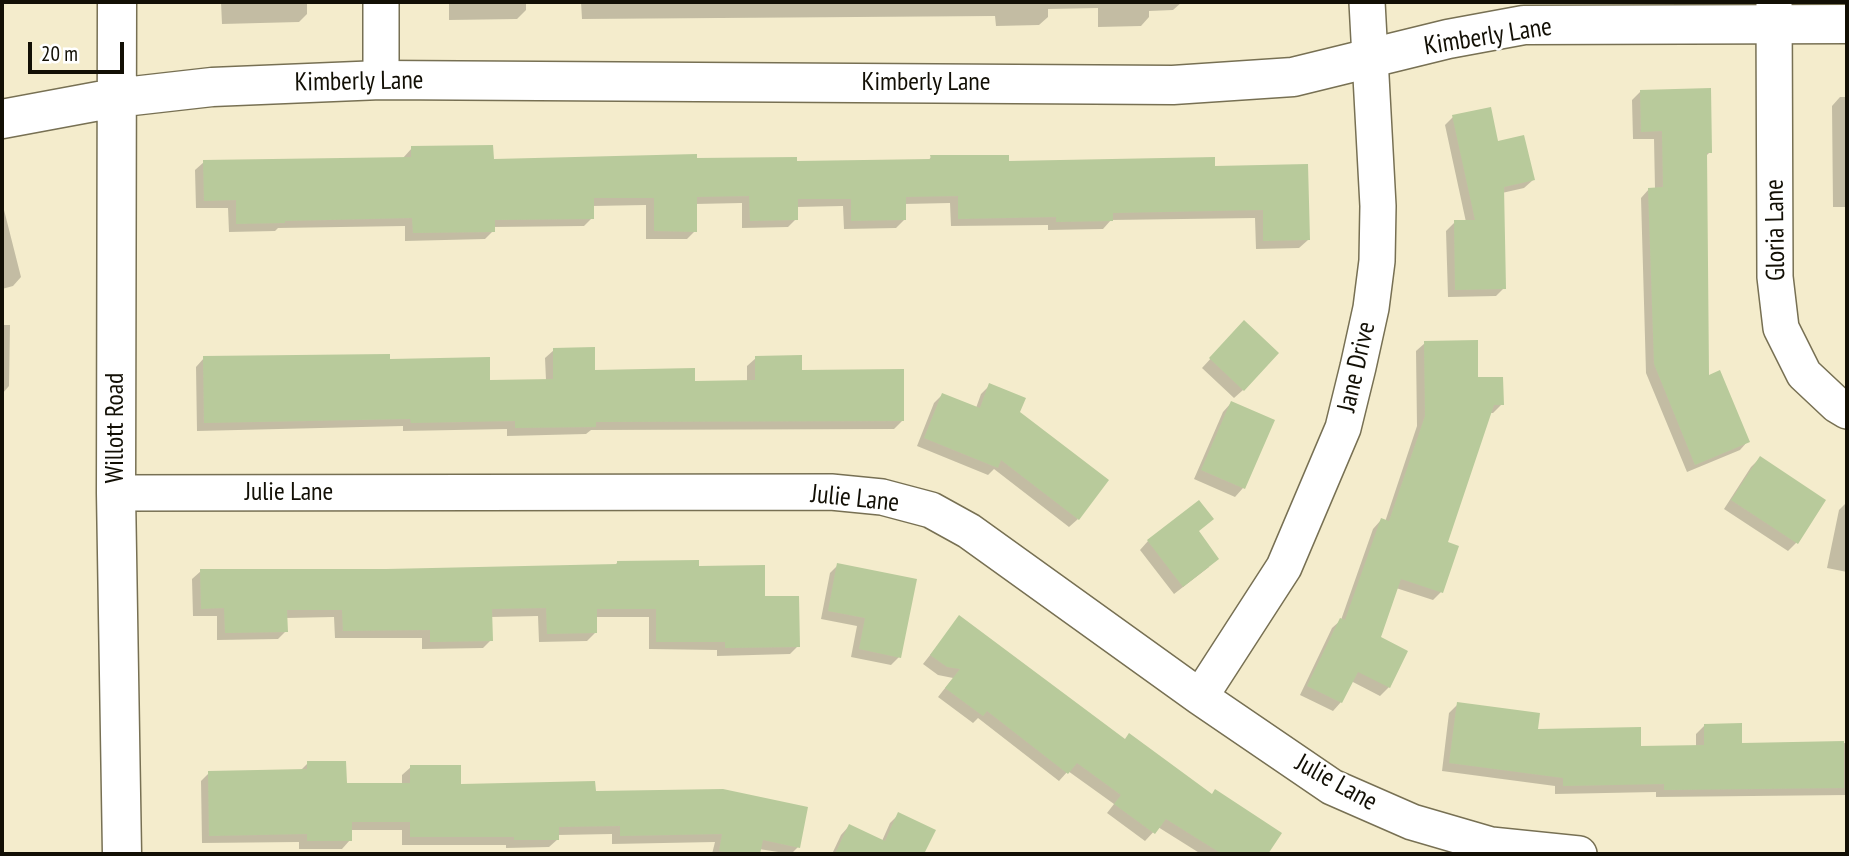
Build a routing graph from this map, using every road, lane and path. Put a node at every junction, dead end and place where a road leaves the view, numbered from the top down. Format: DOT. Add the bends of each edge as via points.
graph roads {
  1 [pos="117,2"];
  2 [pos="381,2"];
  3 [pos="1367,2"];
  4 [pos="1774,13"];
  5 [pos="1847,24"];
  6 [pos="1372,58"];
  7 [pos="381,80"];
  8 [pos="115,98"];
  9 [pos="2,119"];
  10 [pos="1847,411"];
  11 [pos="116,493"];
  12 [pos="1200,697"];
  13 [pos="122,854"];
  14 [pos="1580,854"];
  1 -- 8 [label="street, Willott Road"];
  2 -- 7 [label="street"];
  3 -- 6 [label="street, Jane Drive"];
  4 -- 5 [label="street, Kimberly Lane"];
  4 -- 6 [label="street, Kimberly Lane" via="1524,26"];
  4 -- 10 [label="street, Gloria Lane" via="1775,277 1781,328 1804,374"];
  6 -- 7 [label="street, Kimberly Lane" via="1293,77 1173,85"];
  6 -- 12 [label="street, Jane Drive" via="1377,261 1343,428 1284,567"];
  7 -- 8 [label="street, Kimberly Lane" via="212,87"];
  8 -- 9 [label="street, Kimberly Lane"];
  8 -- 11 [label="street, Willott Road"];
  11 -- 12 [label="street, Julie Lane" via="831,492 882,497 931,510 969,531"];
  11 -- 13 [label="street, Willott Road"];
  12 -- 14 [label="street, Julie Lane" via="1332,787 1412,822 1491,845"];
}
